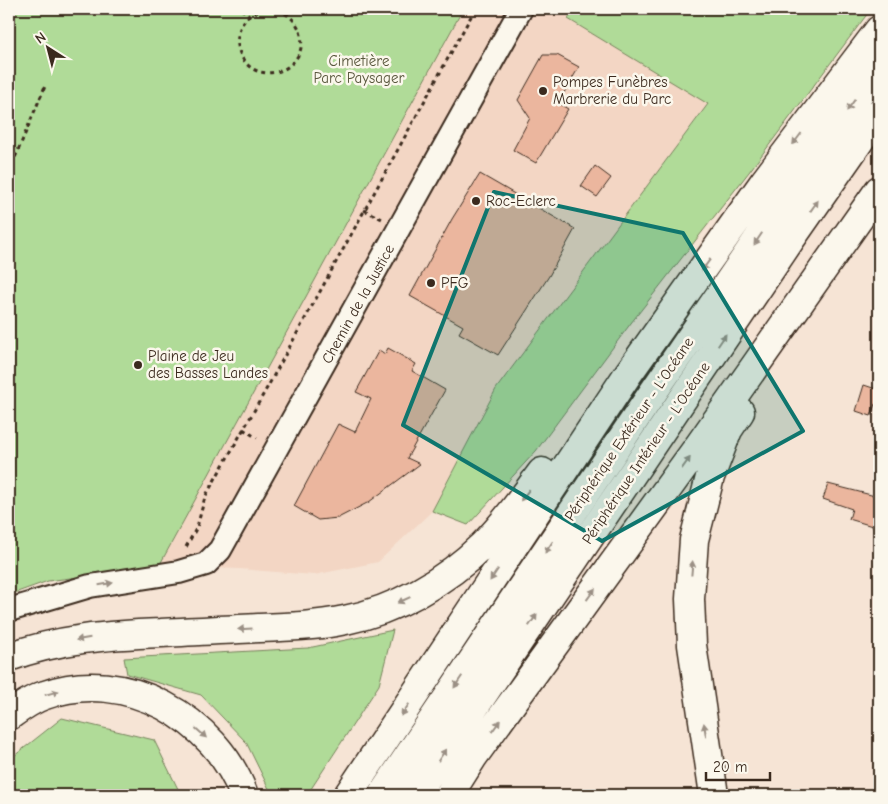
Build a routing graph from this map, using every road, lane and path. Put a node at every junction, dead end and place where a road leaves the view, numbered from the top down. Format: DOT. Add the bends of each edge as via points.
graph roads {
  1 [pos="241,9"];
  2 [pos="265,9"];
  3 [pos="272,9"];
  4 [pos="294,9"];
  5 [pos="475,9"];
  6 [pos="522,9"];
  7 [pos="287,14"];
  8 [pos="249,15"];
  9 [pos="879,30"];
  10 [pos="879,65"];
  11 [pos="46,84"];
  12 [pos="879,113"];
  13 [pos="9,172"];
  14 [pos="879,190"];
  15 [pos="807,292"];
  16 [pos="628,374"];
  17 [pos="172,573"];
  18 [pos="9,610"];
  19 [pos="9,657"];
  20 [pos="9,716"];
  21 [pos="244,795"];
  22 [pos="348,795"];
  23 [pos="382,795"];
  24 [pos="415,795"];
  25 [pos="448,795"];
  26 [pos="714,795"];
  1 -- 8 [label="path"];
  2 -- 8 [label="path"];
  3 -- 7 [label="path"];
  4 -- 7 [label="path"];
  5 -- 17 [label="path" via="205,497 197,527"];
  6 -- 17 [label="street, Chemin de la Justice" via="220,550 206,564"];
  7 -- 8 [label="path" via="300,29 301,50 290,66 271,73 251,68 239,52 238,32"];
  9 -- 16 [label="highway, one-way" via="764,182"];
  10 -- 23 [label="highway, Périphérique Extérieur - L’Océane, one-way" via="660,382"];
  11 -- 13 [label="path"];
  24 -- 12 [label="highway, Périphérique Intérieur - L’Océane, one-way"];
  14 -- 15 [label="highway"];
  25 -- 15 [label="highway, one-way"];
  26 -- 15 [label="highway, one-way" via="692,645 690,599 694,540 710,478 728,430 801,317"];
  16 -- 19 [label="highway, one-way" via="607,388 496,532 451,572 404,600 363,616 321,624 82,638"];
  16 -- 22 [label="highway, one-way"];
  18 -- 17 [label="street, Chemin de la Justice, one-way" via="90,586"];
  20 -- 21 [label="highway, one-way" via="44,695 72,688 114,688 133,692 173,710 202,732 226,761"];
}
